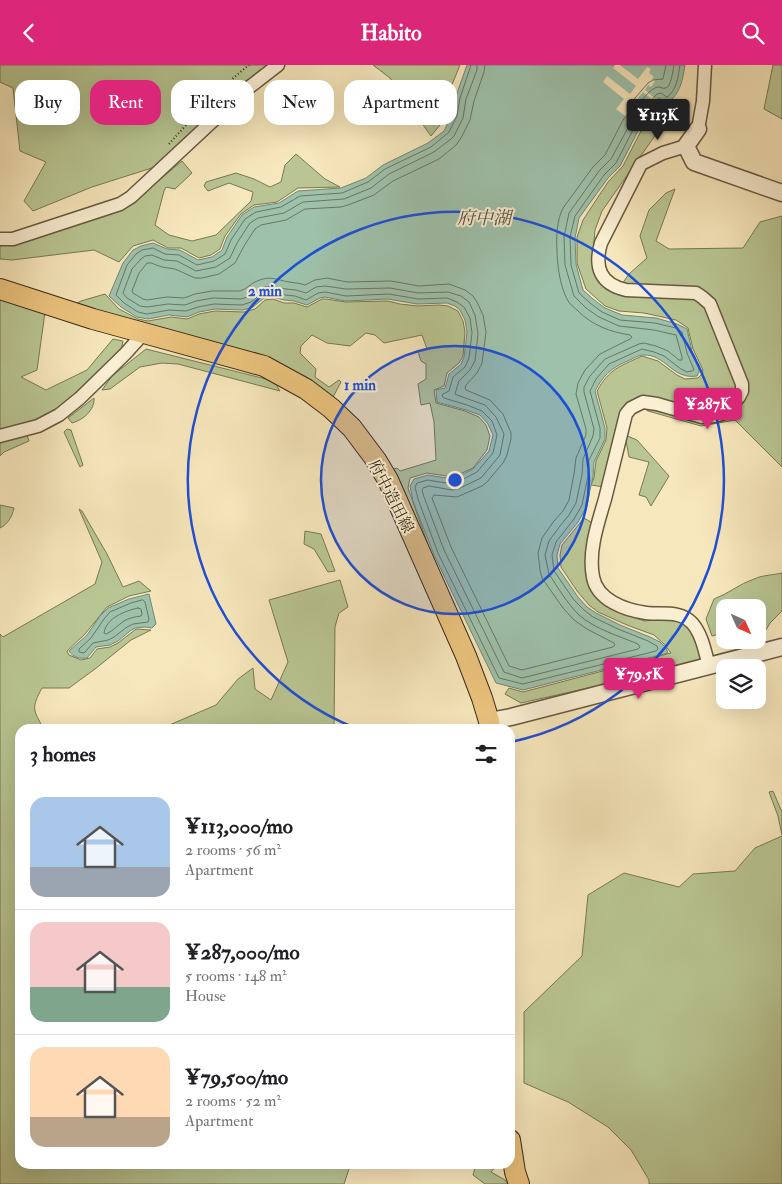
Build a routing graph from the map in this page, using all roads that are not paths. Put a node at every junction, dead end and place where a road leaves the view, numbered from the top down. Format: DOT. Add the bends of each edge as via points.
graph roads {
  1 [pos="278,65"];
  2 [pos="705,65"];
  3 [pos="698,129"];
  4 [pos="686,146"];
  5 [pos="782,193"];
  6 [pos="0,239"];
  7 [pos="0,289"];
  8 [pos="143,334"];
  9 [pos="0,436"];
  10 [pos="782,647"];
  11 [pos="709,666"];
  12 [pos="490,724"];
  13 [pos="493,724"];
  14 [pos="515,1167"];
  15 [pos="519,1184"];
  1 -- 6 [label="street" via="247,89 131,197 13,239"];
  2 -- 3 [label="street"];
  3 -- 4 [label="street"];
  4 -- 5 [label="street" via="694,162"];
  4 -- 11 [label="street" via="641,164 601,243 597,261 600,273 615,288 696,293 710,304 738,372 742,391 724,413 716,416 702,417 643,402 631,408 626,414 595,537 592,563 597,589 616,604 646,613 682,616 692,623 699,633"];
  7 -- 8 [label="main road, 府中造田線"];
  8 -- 9 [label="street" via="59,415 38,426"];
  8 -- 12 [label="main road, 府中造田線" via="264,366 306,389 352,428 376,460 392,489 466,656"];
  10 -- 11 [label="street"];
  11 -- 13 [label="street"];
  14 -- 15 [label="main road"];
}
